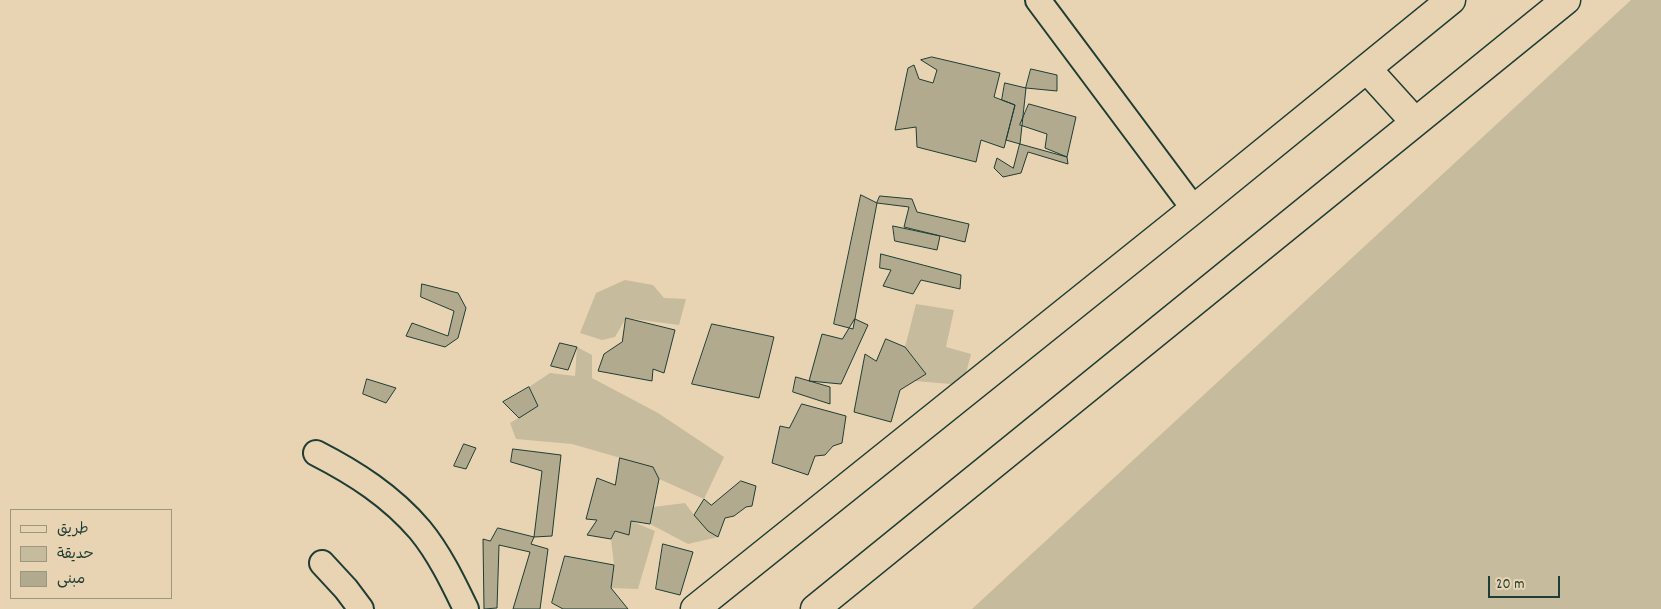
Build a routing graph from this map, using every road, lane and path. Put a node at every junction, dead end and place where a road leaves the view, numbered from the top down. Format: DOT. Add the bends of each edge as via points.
graph roads {
  1 [pos="1038,0"];
  2 [pos="1451,0"];
  3 [pos="1566,0"];
  4 [pos="1367,68"];
  5 [pos="1416,122"];
  6 [pos="1194,209"];
  7 [pos="316,453"];
  8 [pos="322,563"];
  9 [pos="361,609"];
  10 [pos="466,609"];
  11 [pos="695,609"];
  12 [pos="815,609"];
  1 -- 6 [label="street"];
  2 -- 4 [label="main road"];
  3 -- 5 [label="main road"];
  4 -- 5 [label="main road"];
  4 -- 6 [label="main road"];
  5 -- 12 [label="main road"];
  6 -- 11 [label="main road"];
  7 -- 10 [label="street" via="346,468 400,509 430,545"];
  8 -- 9 [label="street"];
}
